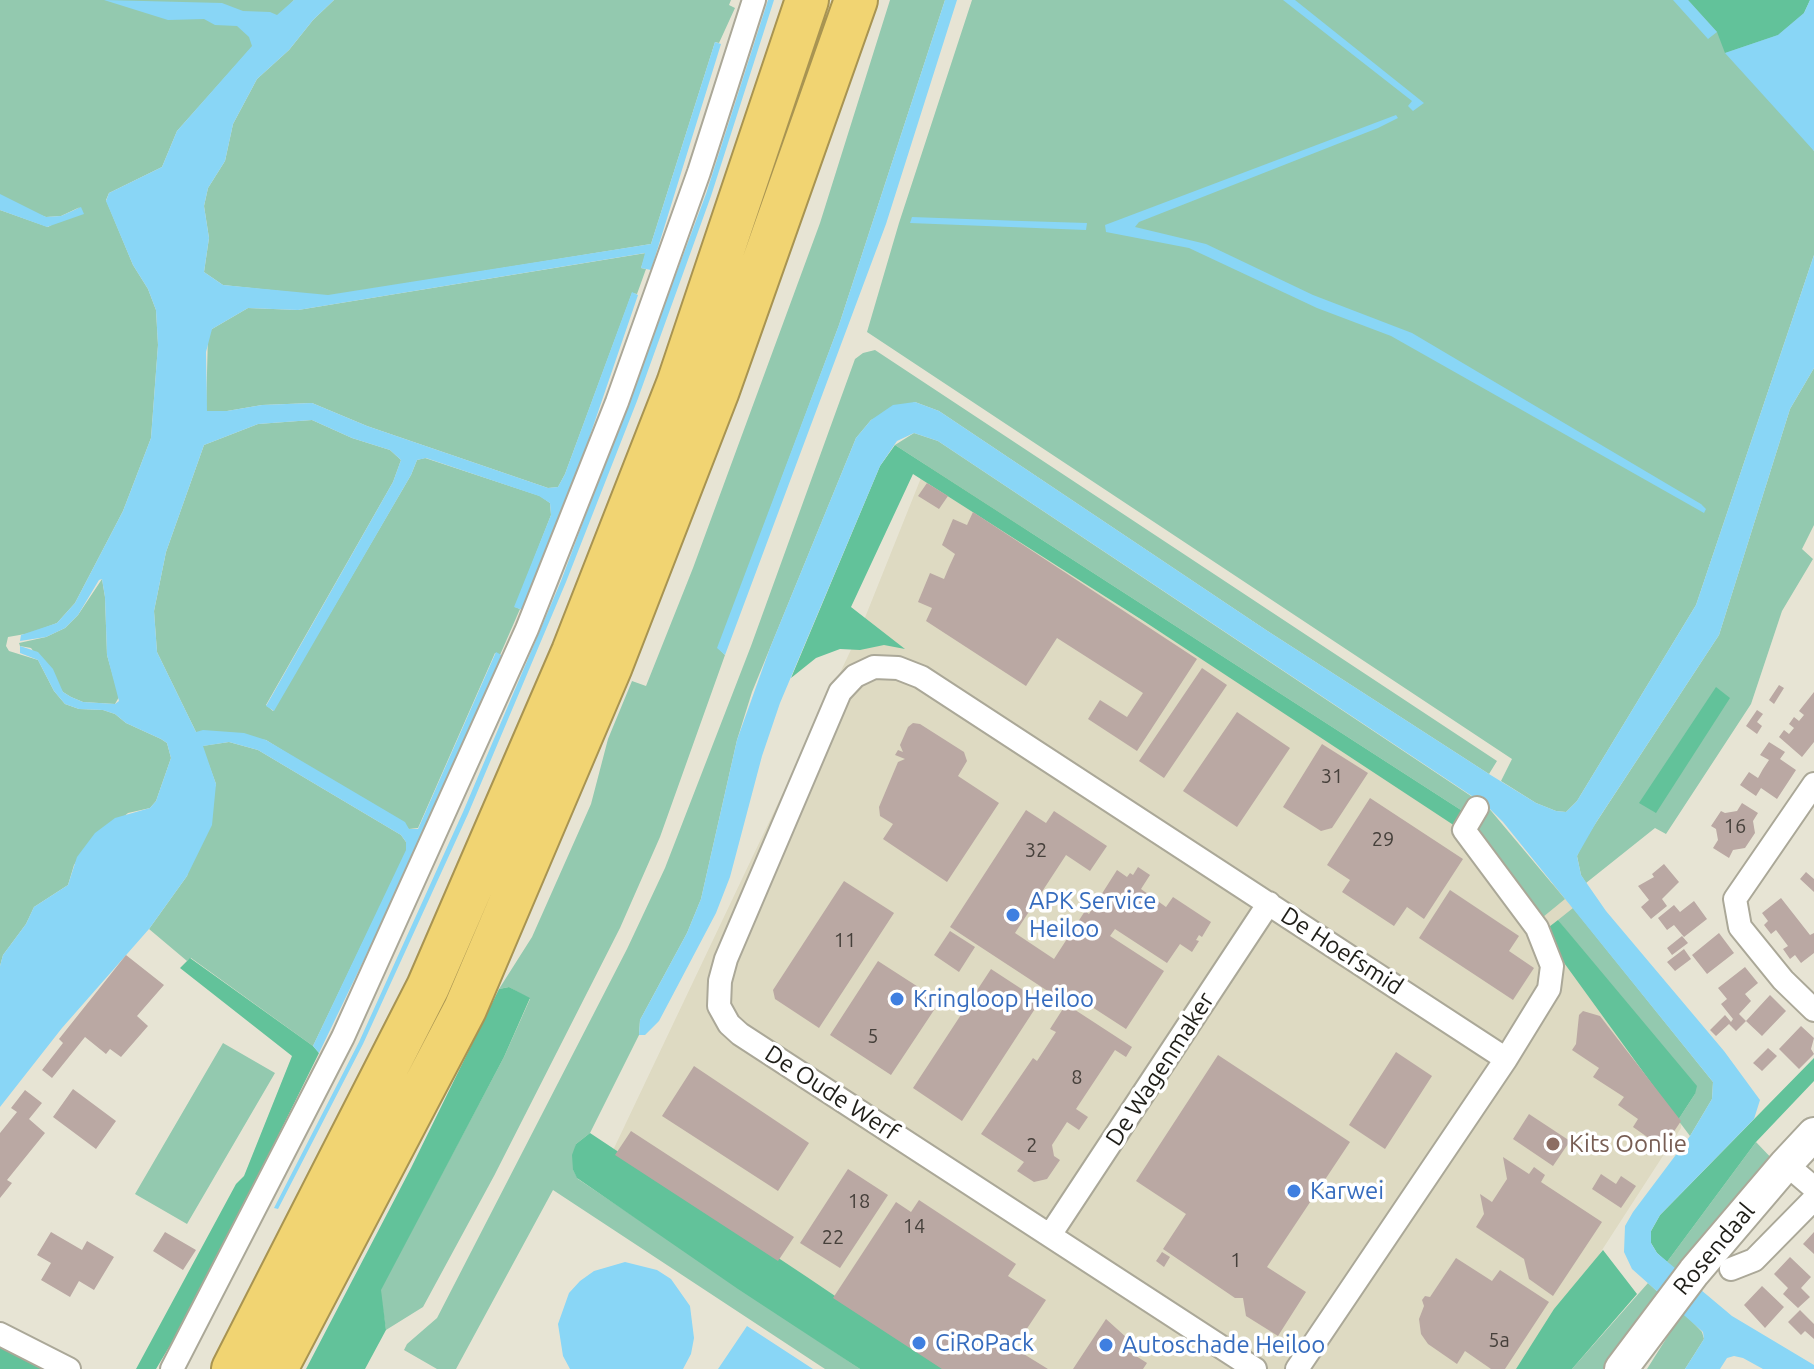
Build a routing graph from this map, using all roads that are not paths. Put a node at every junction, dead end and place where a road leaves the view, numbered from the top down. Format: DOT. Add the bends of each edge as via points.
graph roads {
  1 [pos="754,0"];
  2 [pos="807,0"];
  3 [pos="856,0"];
  4 [pos="855,676"];
  5 [pos="1814,784"];
  6 [pos="1477,808"];
  7 [pos="1269,903"];
  8 [pos="1814,1010"];
  9 [pos="1506,1059"];
  10 [pos="1814,1134"];
  11 [pos="1786,1164"];
  12 [pos="1814,1188"];
  13 [pos="1814,1199"];
  14 [pos="1050,1235"];
  15 [pos="1731,1269"];
  16 [pos="0,1334"];
  17 [pos="69,1369"];
  18 [pos="172,1369"];
  19 [pos="233,1369"];
  20 [pos="276,1369"];
  21 [pos="1255,1369"];
  22 [pos="1297,1369"];
  23 [pos="1621,1369"];
  1 -- 18 [label="street" via="617,402 527,629 343,1037"];
  2 -- 19 [label="highway" via="678,384 573,652 428,987"];
  3 -- 20 [label="highway" via="706,422 611,666 490,952"];
  4 -- 7 [label="street, De Hoefsmid" via="874,667 898,668 921,677"];
  4 -- 14 [label="street, De Oude Werf" via="840,692 726,959 719,1006 740,1034"];
  5 -- 8 [label="street" via="1735,899 1740,927"];
  6 -- 9 [label="street" via="1464,830 1537,928 1552,966 1549,989"];
  7 -- 9 [label="street, De Hoefsmid"];
  7 -- 14 [label="street, De Wagenmaker"];
  9 -- 22 [label="street"];
  10 -- 11 [label="street, Rosendaal"];
  11 -- 12 [label="street"];
  11 -- 23 [label="street, Rosendaal" via="1665,1307"];
  13 -- 15 [label="street, Rosendaal" via="1754,1260"];
  14 -- 21 [label="street, De Oude Werf"];
  16 -- 17 [label="street"];
}
